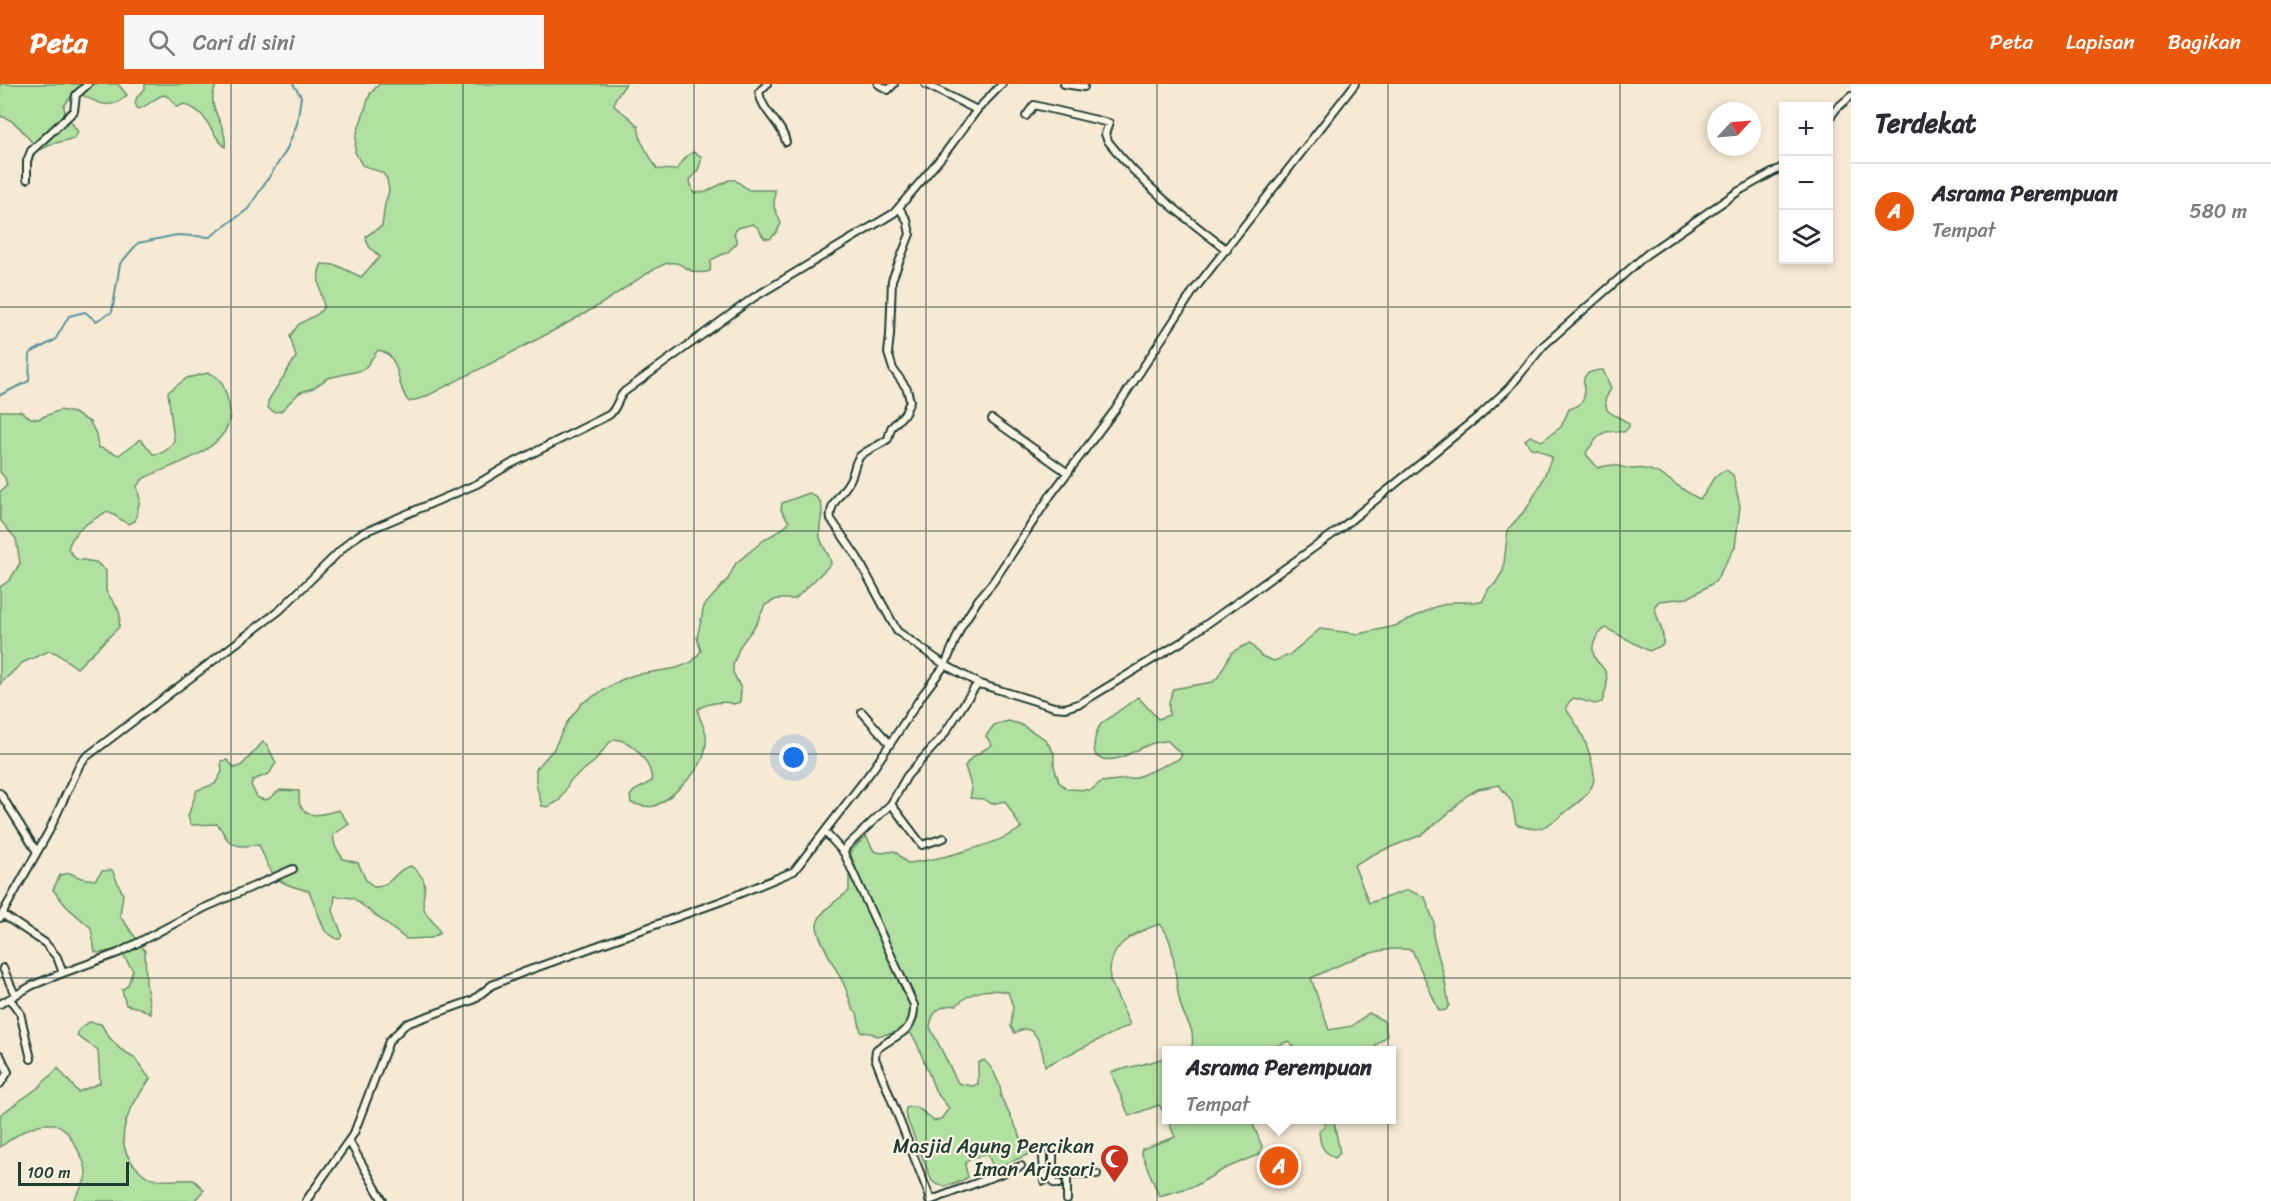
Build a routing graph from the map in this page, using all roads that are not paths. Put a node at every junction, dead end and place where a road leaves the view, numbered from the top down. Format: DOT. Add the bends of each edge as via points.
graph roads {
  1 [pos="88,84"];
  2 [pos="767,84"];
  3 [pos="878,84"];
  4 [pos="894,84"];
  5 [pos="926,84"];
  6 [pos="1002,84"];
  7 [pos="1064,84"];
  8 [pos="1355,84"];
  9 [pos="1084,87"];
  10 [pos="1851,96"];
  11 [pos="978,110"];
  12 [pos="1833,114"];
  13 [pos="1026,116"];
  14 [pos="786,142"];
  15 [pos="1779,169"];
  16 [pos="27,179"];
  17 [pos="899,208"];
  18 [pos="1227,250"];
  19 [pos="992,419"];
  20 [pos="1068,474"];
  21 [pos="945,665"];
  22 [pos="980,684"];
  23 [pos="862,712"];
  24 [pos="890,744"];
  25 [pos="0,793"];
  26 [pos="891,804"];
  27 [pos="825,832"];
  28 [pos="944,838"];
  29 [pos="37,852"];
  30 [pos="844,853"];
  31 [pos="292,869"];
  32 [pos="1,916"];
  33 [pos="3,968"];
  34 [pos="63,973"];
  35 [pos="12,997"];
  36 [pos="0,1004"];
  37 [pos="0,1055"];
  38 [pos="32,1059"];
  39 [pos="0,1084"];
  40 [pos="349,1141"];
  41 [pos="1021,1166"];
  42 [pos="1097,1174"];
  43 [pos="1044,1181"];
  44 [pos="1063,1184"];
  45 [pos="929,1200"];
  46 [pos="1067,1200"];
  47 [pos="306,1201"];
  48 [pos="383,1201"];
  1 -- 16 [label="street" via="76,95 74,111 29,154"];
  2 -- 14 [label="street" via="759,92 760,100"];
  3 -- 4 [label="street" via="889,90"];
  5 -- 11 [label="street"];
  6 -- 11 [label="street"];
  7 -- 9 [label="street"];
  8 -- 18 [label="street"];
  10 -- 12 [label="street"];
  11 -- 17 [label="street"];
  13 -- 18 [label="street" via="1034,105 1040,105 1109,123 1105,134 1108,141 1136,174"];
  15 -- 22 [label="street" via="1739,191 1647,254 1543,346 1509,388 1480,415 1341,529 1183,641 1072,706 1054,706"];
  17 -- 21 [label="street" via="910,234 892,280 888,353 910,401 888,439 857,460 831,514 897,631"];
  17 -- 29 [label="street" via="710,328 619,396 609,415 477,484 350,541 280,610 86,757"];
  18 -- 20 [label="street" via="1194,290"];
  19 -- 20 [label="street"];
  20 -- 21 [label="street" via="978,600"];
  21 -- 22 [label="street"];
  21 -- 24 [label="street"];
  22 -- 26 [label="street" via="943,736 907,776"];
  23 -- 24 [label="street"];
  24 -- 27 [label="street"];
  25 -- 29 [label="street"];
  26 -- 28 [label="street" via="922,845"];
  26 -- 30 [label="street"];
  27 -- 30 [label="street"];
  27 -- 40 [label="street" via="794,871 524,972 492,985 473,1000 405,1024 388,1041"];
  29 -- 32 [label="street"];
  30 -- 45 [label="street" via="914,1005 909,1028 876,1050 875,1058"];
  31 -- 34 [label="street" via="196,912 129,948"];
  32 -- 34 [label="street" via="45,943 57,957"];
  33 -- 35 [label="street"];
  34 -- 35 [label="street"];
  35 -- 36 [label="street"];
  35 -- 38 [label="street"];
  37 -- 39 [label="street" via="9,1072"];
  40 -- 47 [label="street"];
  40 -- 48 [label="street"];
  41 -- 45 [label="street"];
  42 -- 44 [label="street" via="1068,1174"];
  43 -- 44 [label="street" via="1049,1165 1054,1183"];
  44 -- 46 [label="street"];
}
